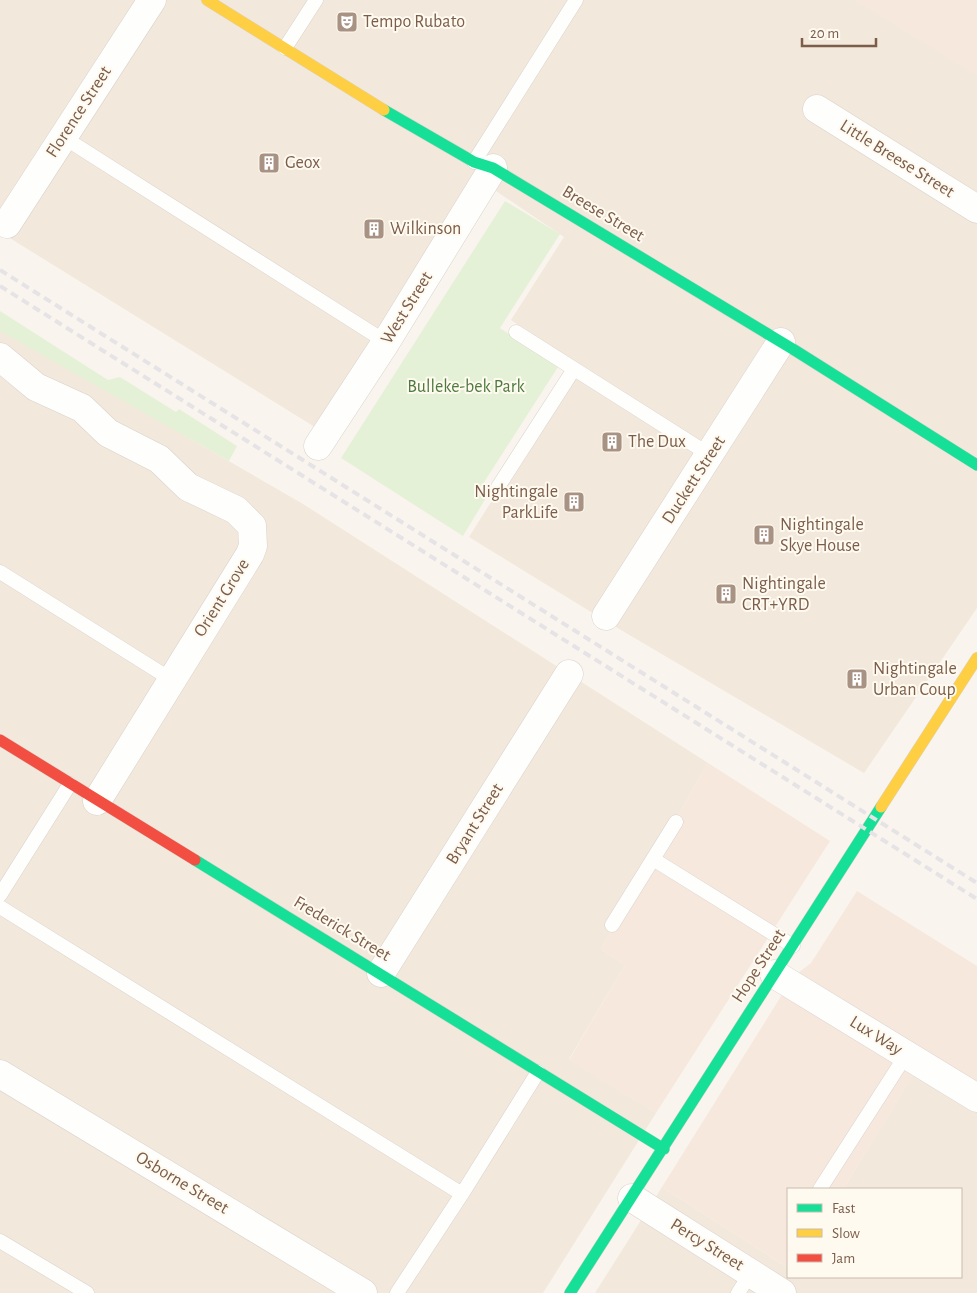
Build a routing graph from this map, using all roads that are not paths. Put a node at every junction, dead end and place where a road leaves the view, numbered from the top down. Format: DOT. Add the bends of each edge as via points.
graph roads {
  1 [pos="152,0"];
  2 [pos="208,0"];
  3 [pos="316,0"];
  4 [pos="576,0"];
  5 [pos="285,48"];
  6 [pos="817,109"];
  7 [pos="63,137"];
  8 [pos="484,165"];
  9 [pos="977,209"];
  10 [pos="7,224"];
  11 [pos="516,332"];
  12 [pos="386,342"];
  13 [pos="781,342"];
  14 [pos="0,357"];
  15 [pos="574,369"];
  16 [pos="318,446"];
  17 [pos="710,455"];
  18 [pos="977,465"];
  19 [pos="498,487"];
  20 [pos="0,572"];
  21 [pos="606,616"];
  22 [pos="977,658"];
  23 [pos="569,674"];
  24 [pos="172,680"];
  25 [pos="0,740"];
  26 [pos="70,784"];
  27 [pos="97,801"];
  28 [pos="676,822"];
  29 [pos="653,859"];
  30 [pos="0,895"];
  31 [pos="0,907"];
  32 [pos="612,925"];
  33 [pos="793,946"];
  34 [pos="380,973"];
  35 [pos="774,974"];
  36 [pos="906,1055"];
  37 [pos="538,1072"];
  38 [pos="0,1074"];
  39 [pos="975,1092"];
  40 [pos="664,1149"];
  41 [pos="821,1188"];
  42 [pos="462,1194"];
  43 [pos="632,1198"];
  44 [pos="0,1241"];
  45 [pos="745,1283"];
  46 [pos="87,1293"];
  47 [pos="363,1293"];
  48 [pos="398,1293"];
  49 [pos="570,1293"];
  50 [pos="782,1293"];
  1 -- 7 [label="street, Florence Street"];
  2 -- 5 [label="street, Breese Street"];
  3 -- 5 [label="lane"];
  4 -- 8 [label="lane"];
  5 -- 8 [label="street, Breese Street" via="417,131"];
  6 -- 9 [label="street, Little Breese Street"];
  7 -- 10 [label="street, Florence Street"];
  7 -- 12 [label="lane"];
  8 -- 12 [label="street, West Street"];
  8 -- 13 [label="street, Breese Street"];
  11 -- 15 [label="lane"];
  12 -- 16 [label="street, West Street"];
  13 -- 17 [label="street, Duckett Street"];
  13 -- 18 [label="street, Breese Street"];
  14 -- 24 [label="street, Orient Grove" via="36,387 82,408 108,433 159,459 188,487 236,510 252,526 250,554"];
  15 -- 17 [label="lane"];
  15 -- 19 [label="lane"];
  17 -- 21 [label="street, Duckett Street"];
  20 -- 24 [label="lane"];
  22 -- 33 [label="street, Hope Street"];
  23 -- 34 [label="street, Bryant Street"];
  24 -- 27 [label="street, Orient Grove"];
  25 -- 26 [label="street, Frederick Street"];
  26 -- 27 [label="street, Frederick Street"];
  26 -- 30 [label="lane"];
  27 -- 34 [label="street, Frederick Street"];
  28 -- 29 [label="lane"];
  29 -- 32 [label="lane"];
  29 -- 33 [label="lane"];
  31 -- 42 [label="lane"];
  33 -- 35 [label="street, Hope Street"];
  34 -- 37 [label="street, Frederick Street"];
  35 -- 36 [label="street, Lux Way"];
  35 -- 40 [label="street, Hope Street"];
  36 -- 39 [label="street, Lux Way"];
  36 -- 41 [label="lane"];
  37 -- 40 [label="street, Frederick Street"];
  37 -- 42 [label="lane"];
  38 -- 47 [label="street, Osborne Street"];
  40 -- 43 [label="street, Hope Street"];
  42 -- 48 [label="lane"];
  43 -- 45 [label="street, Percy Street"];
  43 -- 49 [label="street, Hope Street"];
  44 -- 46 [label="lane"];
  45 -- 50 [label="street, Percy Street"];
}
